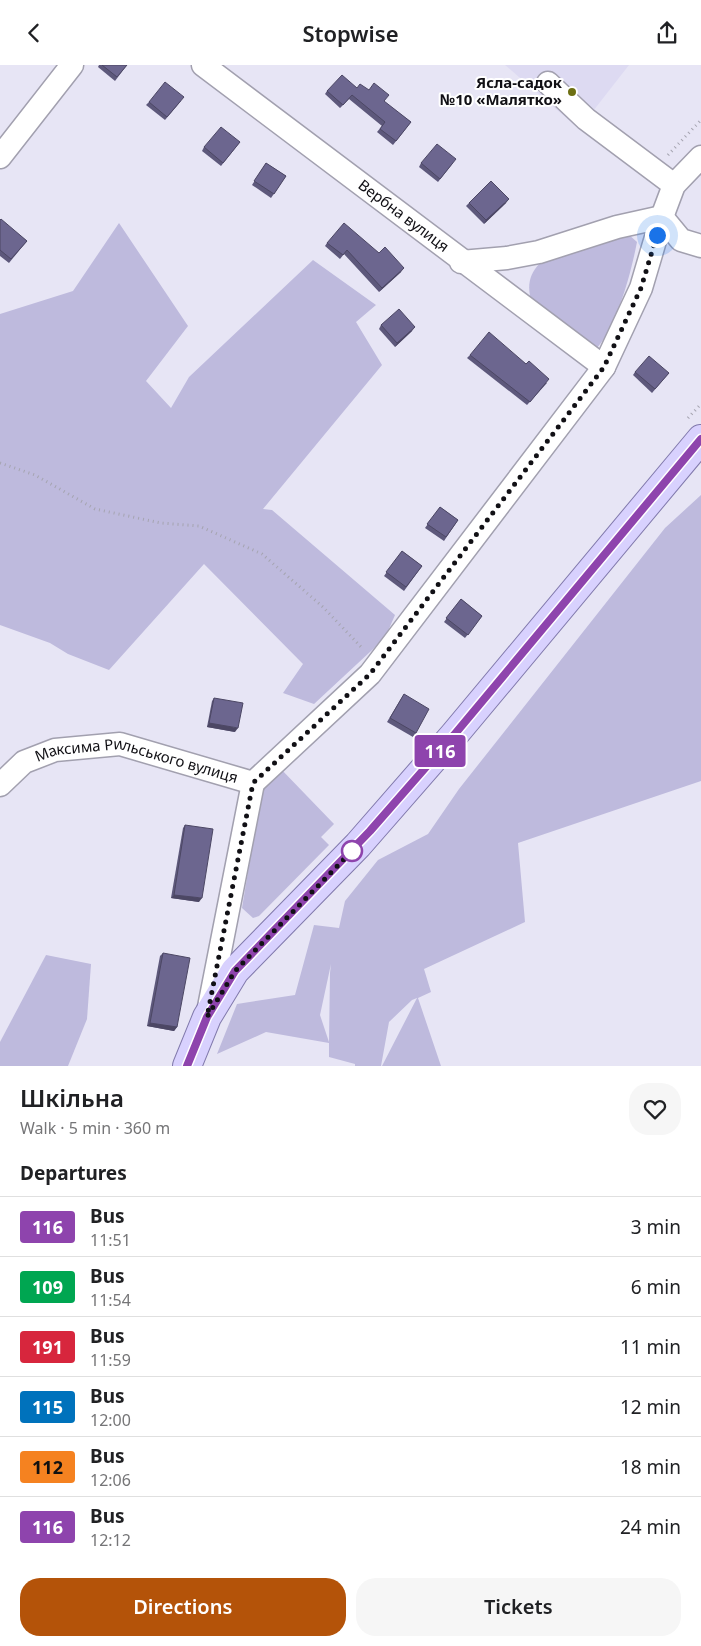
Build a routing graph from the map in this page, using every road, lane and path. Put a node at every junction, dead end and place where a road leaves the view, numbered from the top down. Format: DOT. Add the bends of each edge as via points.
graph roads {
  1 [pos="72,65"];
  2 [pos="203,65"];
  3 [pos="548,83"];
  4 [pos="701,120"];
  5 [pos="0,157"];
  6 [pos="701,157"];
  7 [pos="654,170"];
  8 [pos="674,185"];
  9 [pos="662,217"];
  10 [pos="701,246"];
  11 [pos="462,262"];
  12 [pos="604,367"];
  13 [pos="701,439"];
  14 [pos="0,463"];
  15 [pos="378,664"];
  16 [pos="253,783"];
  17 [pos="0,785"];
  18 [pos="207,1017"];
  19 [pos="187,1066"];
  1 -- 5 [label="street"];
  2 -- 11 [label="street, Вербна вулиця"];
  3 -- 7 [label="street" via="586,119"];
  4 -- 7 [label="path"];
  6 -- 8 [label="street"];
  7 -- 8 [label="street"];
  8 -- 9 [label="street"];
  9 -- 10 [label="street" via="681,240"];
  9 -- 11 [label="street" via="617,227 539,252"];
  9 -- 12 [label="street" via="641,288"];
  11 -- 12 [label="street, Вербна вулиця"];
  12 -- 15 [label="street"];
  13 -- 18 [label="main road" via="397,801 235,971"];
  14 -- 15 [label="path" via="35,475 95,509 160,523 199,525 262,554 323,607"];
  15 -- 16 [label="street"];
  16 -- 17 [label="street, Максима Рильського вулиця" via="120,744 55,750 24,763"];
  16 -- 18 [label="street"];
  18 -- 19 [label="main road"];
}
